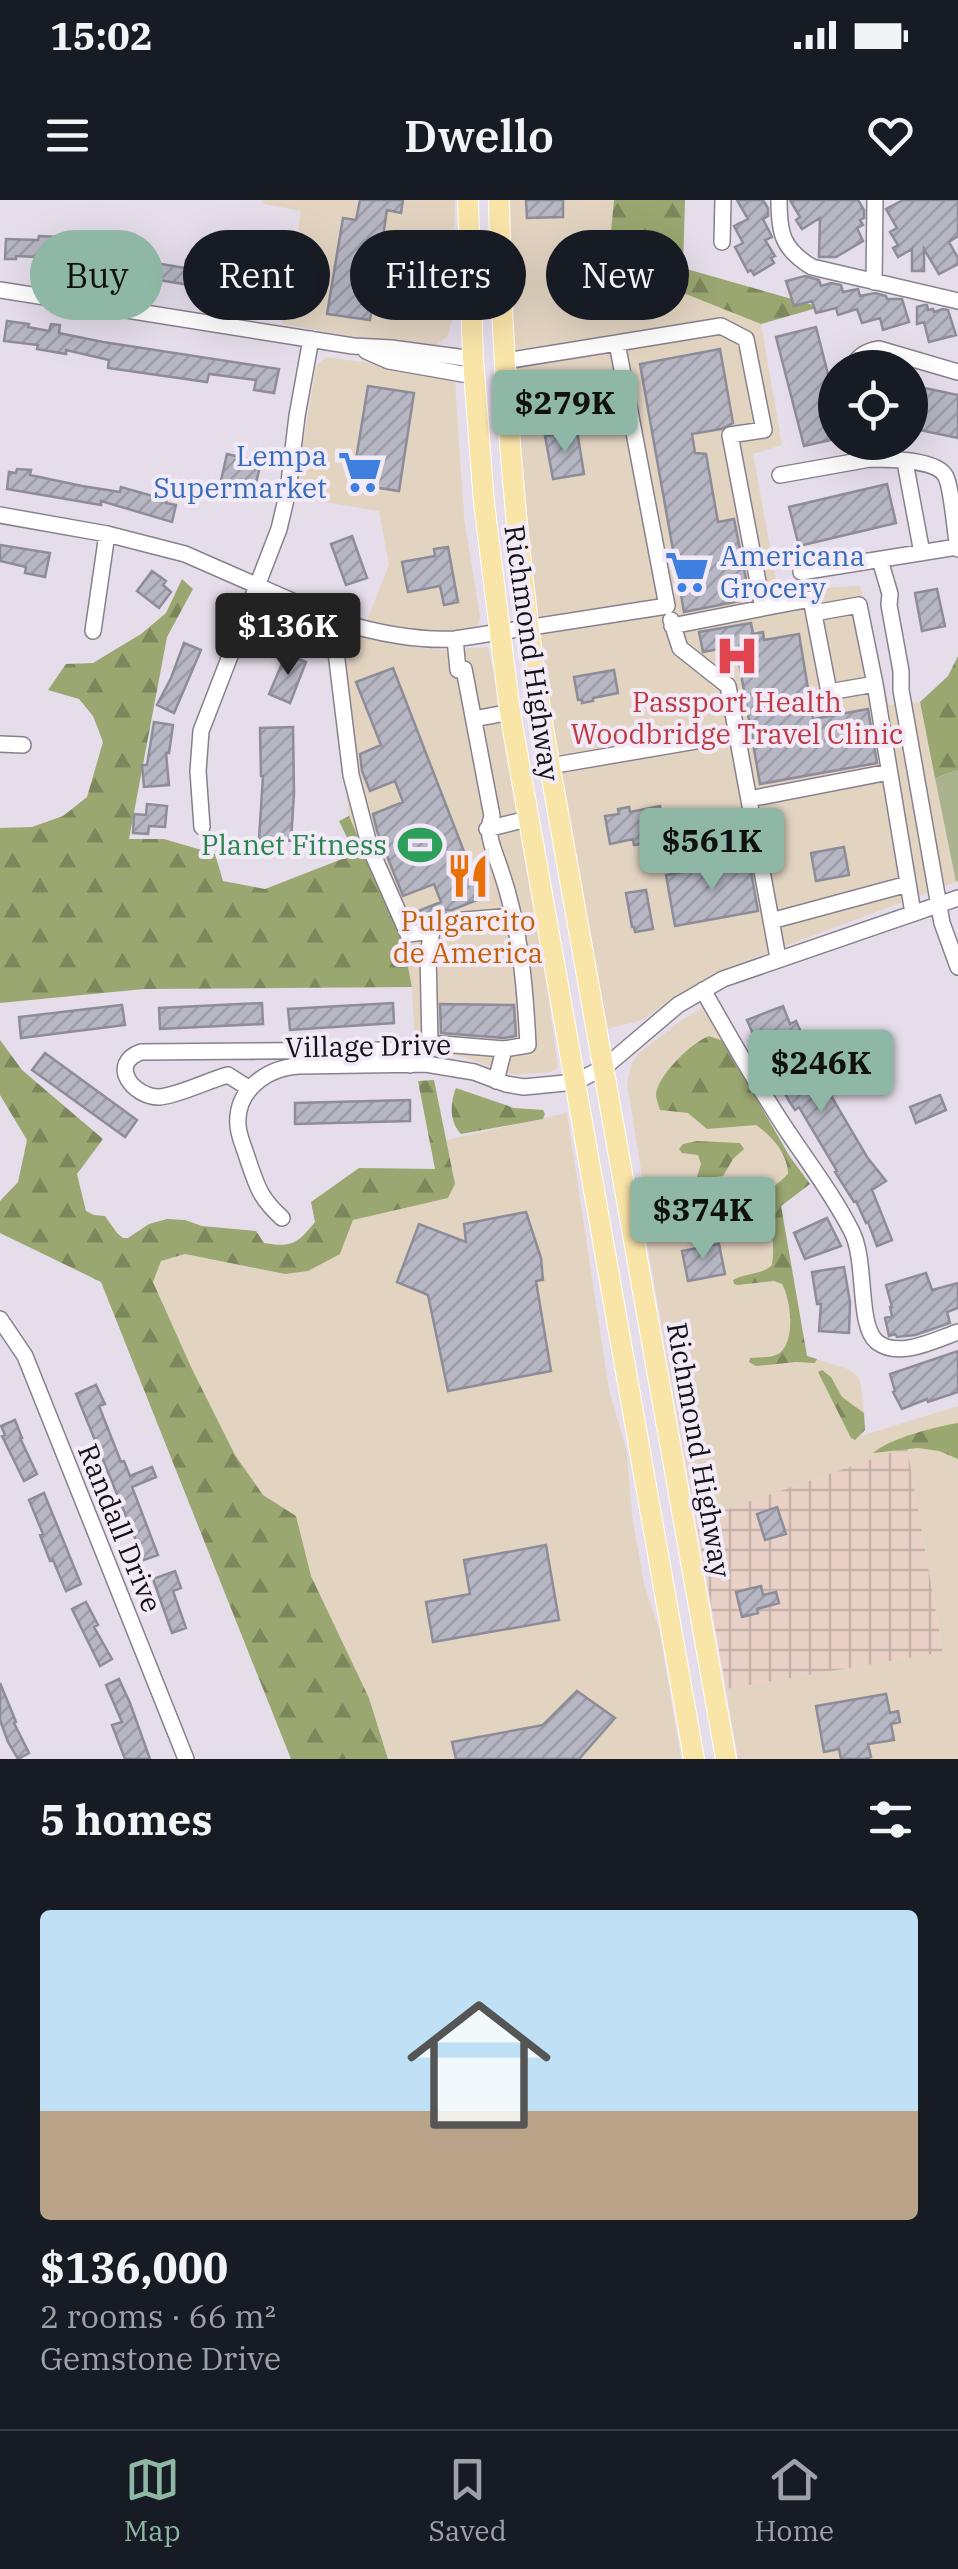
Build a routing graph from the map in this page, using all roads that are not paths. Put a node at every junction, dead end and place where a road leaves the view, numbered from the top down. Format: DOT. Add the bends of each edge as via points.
graph roads {
  1 [pos="468,200"];
  2 [pos="499,200"];
  3 [pos="723,200"];
  4 [pos="779,200"];
  5 [pos="875,200"];
  6 [pos="722,242"];
  7 [pos="874,282"];
  8 [pos="0,290"];
  9 [pos="958,301"];
  10 [pos="311,339"];
  11 [pos="617,344"];
  12 [pos="504,362"];
  13 [pos="928,363"];
  14 [pos="474,367"];
  15 [pos="958,372"];
  16 [pos="508,433"];
  17 [pos="835,460"];
  18 [pos="897,460"];
  19 [pos="904,462"];
  20 [pos="780,475"];
  21 [pos="0,515"];
  22 [pos="107,534"];
  23 [pos="958,548"];
  24 [pos="922,553"];
  25 [pos="882,568"];
  26 [pos="802,572"];
  27 [pos="256,584"];
  28 [pos="667,606"];
  29 [pos="763,608"];
  30 [pos="814,613"];
  31 [pos="340,622"];
  32 [pos="672,626"];
  33 [pos="528,629"];
  34 [pos="93,630"];
  35 [pos="498,633"];
  36 [pos="455,639"];
  37 [pos="874,684"];
  38 [pos="510,712"];
  39 [pos="474,720"];
  40 [pos="737,734"];
  41 [pos="0,744"];
  42 [pos="23,745"];
  43 [pos="550,766"];
  44 [pos="889,772"];
  45 [pos="749,800"];
  46 [pos="528,818"];
  47 [pos="202,826"];
  48 [pos="487,829"];
  49 [pos="908,884"];
  50 [pos="958,898"];
  51 [pos="940,904"];
  52 [pos="913,913"];
  53 [pos="512,916"];
  54 [pos="771,921"];
  55 [pos="432,931"];
  56 [pos="778,958"];
  57 [pos="958,967"];
  58 [pos="703,990"];
  59 [pos="450,1043"];
  60 [pos="504,1049"];
  61 [pos="222,1051"];
  62 [pos="410,1064"];
  63 [pos="447,1066"];
  64 [pos="605,1067"];
  65 [pos="225,1075"];
  66 [pos="496,1080"];
  67 [pos="575,1082"];
  68 [pos="250,1089"];
  69 [pos="282,1218"];
  70 [pos="0,1319"];
  71 [pos="958,1332"];
  72 [pos="634,1414"];
  73 [pos="671,1448"];
  74 [pos="186,1759"];
  75 [pos="694,1759"];
  76 [pos="726,1759"];
  1 -- 14 [label="main road, Richmond Highway"];
  2 -- 12 [label="main road, Richmond Highway"];
  3 -- 6 [label="street"];
  4 -- 7 [label="street" via="779,225 799,259"];
  5 -- 7 [label="street"];
  7 -- 9 [label="street"];
  8 -- 10 [label="street"];
  10 -- 14 [label="street"];
  10 -- 27 [label="street" via="284,510"];
  11 -- 12 [label="street"];
  11 -- 28 [label="street"];
  11 -- 29 [label="street" via="720,326 746,340 764,430 730,435"];
  12 -- 16 [label="main road, Richmond Highway"];
  13 -- 15 [label="street"];
  14 -- 16 [label="main road" via="489,379"];
  14 -- 35 [label="main road, Richmond Highway"];
  16 -- 33 [label="main road, Richmond Highway"];
  17 -- 20 [label="street"];
  18 -- 19 [label="street"];
  19 -- 23 [label="street" via="937,467 946,476"];
  19 -- 24 [label="street"];
  21 -- 22 [label="street"];
  22 -- 27 [label="street" via="185,554"];
  22 -- 34 [label="street"];
  23 -- 24 [label="street"];
  24 -- 25 [label="street"];
  25 -- 26 [label="street"];
  25 -- 51 [label="street"];
  27 -- 31 [label="street"];
  27 -- 47 [label="street" via="201,731"];
  28 -- 32 [label="street"];
  28 -- 33 [label="street"];
  29 -- 30 [label="street" via="811,599"];
  29 -- 32 [label="street"];
  30 -- 37 [label="street" via="829,692"];
  30 -- 37 [label="street" via="859,605"];
  31 -- 36 [label="street"];
  31 -- 55 [label="street" via="338,673 366,838 408,934"];
  32 -- 40 [label="street" via="680,648 728,686"];
  33 -- 35 [label="street"];
  33 -- 43 [label="main road, Richmond Highway"];
  35 -- 36 [label="street"];
  35 -- 38 [label="main road, Richmond Highway"];
  36 -- 39 [label="street"];
  37 -- 44 [label="street"];
  38 -- 39 [label="street"];
  38 -- 46 [label="main road, Richmond Highway"];
  39 -- 48 [label="street" via="492,816"];
  40 -- 43 [label="street"];
  40 -- 45 [label="street"];
  41 -- 42 [label="street"];
  43 -- 64 [label="main road, Richmond Highway"];
  44 -- 45 [label="street"];
  44 -- 49 [label="street"];
  45 -- 54 [label="street"];
  46 -- 48 [label="street"];
  46 -- 67 [label="main road, Richmond Highway"];
  48 -- 53 [label="street"];
  49 -- 52 [label="street"];
  49 -- 54 [label="street"];
  50 -- 51 [label="street"];
  51 -- 52 [label="street"];
  51 -- 57 [label="street"];
  52 -- 56 [label="street"];
  53 -- 55 [label="street" via="440,922"];
  53 -- 60 [label="street" via="528,1044"];
  54 -- 56 [label="street"];
  55 -- 59 [label="street" via="430,1042"];
  56 -- 58 [label="street"];
  58 -- 64 [label="street"];
  58 -- 71 [label="street" via="853,1234 871,1336 902,1349"];
  59 -- 60 [label="street"];
  59 -- 63 [label="street"];
  60 -- 66 [label="street"];
  61 -- 62 [label="street" via="396,1050"];
  61 -- 65 [label="street"];
  61 -- 65 [label="street" via="141,1052 129,1058 125,1072 134,1088 159,1097"];
  62 -- 63 [label="street, Village Drive"];
  62 -- 68 [label="street, Village Drive" via="286,1068"];
  63 -- 66 [label="street, Village Drive"];
  64 -- 67 [label="street"];
  64 -- 73 [label="main road, Richmond Highway"];
  65 -- 68 [label="street"];
  66 -- 67 [label="street, Village Drive" via="524,1087"];
  67 -- 72 [label="main road, Richmond Highway"];
  68 -- 69 [label="street" via="239,1112 240,1137 260,1195"];
  70 -- 74 [label="street, Randall Drive" via="25,1356"];
  72 -- 73 [label="main road" via="656,1426"];
  72 -- 75 [label="main road, Richmond Highway"];
  73 -- 76 [label="main road, Richmond Highway"];
}
